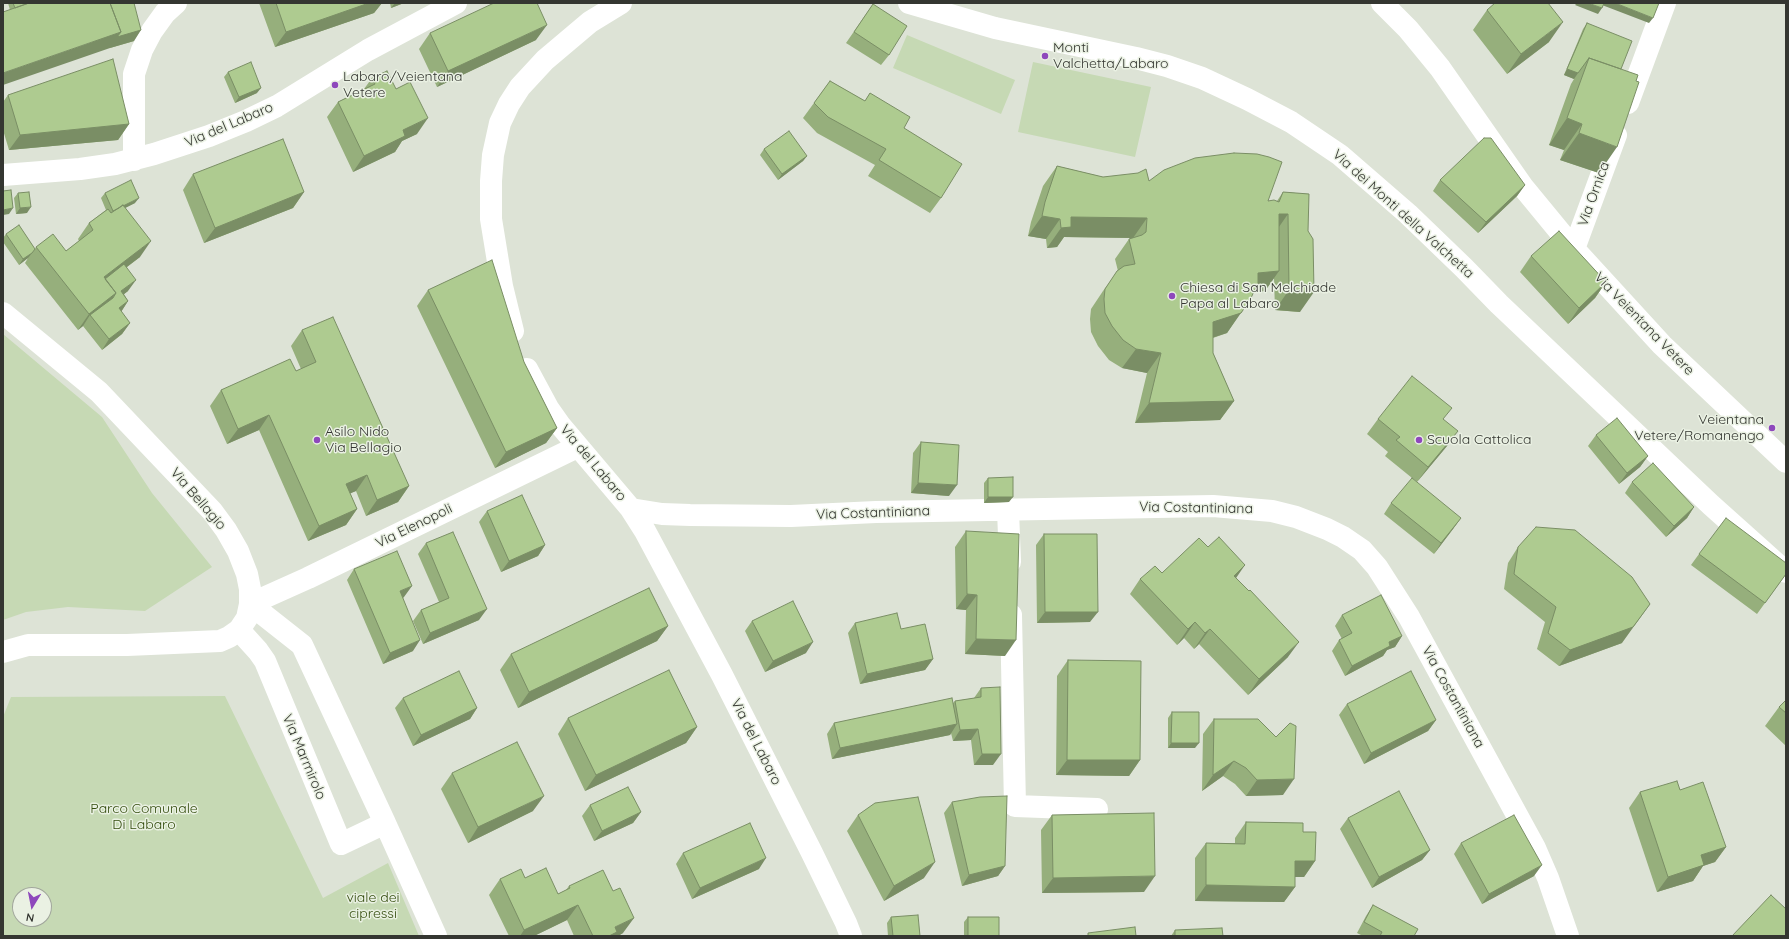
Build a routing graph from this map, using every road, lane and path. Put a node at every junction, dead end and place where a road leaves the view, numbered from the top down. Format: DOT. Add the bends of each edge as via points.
graph roads {
  1 [pos="176,3"];
  2 [pos="456,3"];
  3 [pos="621,3"];
  4 [pos="909,3"];
  5 [pos="1382,3"];
  6 [pos="1665,3"];
  7 [pos="134,160"];
  8 [pos="3,175"];
  9 [pos="1574,249"];
  10 [pos="3,313"];
  11 [pos="577,447"];
  12 [pos="1786,462"];
  13 [pos="631,509"];
  14 [pos="1008,510"];
  15 [pos="1786,572"];
  16 [pos="250,604"];
  17 [pos="239,630"];
  18 [pos="3,652"];
  19 [pos="1097,809"];
  20 [pos="385,823"];
  21 [pos="436,936"];
  22 [pos="851,936"];
  23 [pos="1568,936"];
  1 -- 7 [label="street" via="152,31 134,74"];
  2 -- 7 [label="street, Via del Labaro" via="368,50 263,113 209,136"];
  3 -- 11 [label="street, Via del Labaro" via="574,34 520,87 500,123 493,155 491,219 507,312 532,379 548,408"];
  4 -- 15 [label="street, Via dei Monti della Valchetta" via="995,28 1167,66 1202,78 1291,122 1340,155 1408,214 1710,505"];
  5 -- 9 [label="street, Via Veientana Vetere" via="1408,29 1440,68 1524,187"];
  6 -- 9 [label="street, Via Ornica"];
  7 -- 8 [label="street, Via del Labaro" via="80,169"];
  9 -- 12 [label="street, Via Veientana Vetere" via="1667,350"];
  10 -- 16 [label="street, Via Bellagio" via="99,392 212,511 238,551 247,574"];
  11 -- 13 [label="street, Via del Labaro"];
  11 -- 16 [label="street, Via Elenopoli"];
  13 -- 14 [label="street, Via Costantiniana" via="662,514 752,516"];
  13 -- 22 [label="street, Via del Labaro" via="722,675"];
  14 -- 19 [label="street" via="1015,806"];
  14 -- 23 [label="street, Via Costantiniana" via="1183,505 1240,507 1296,517 1343,537 1362,550 1377,567 1409,617 1524,826 1548,878"];
  16 -- 17 [label="street, Via Bellagio" via="247,618"];
  16 -- 20 [label="street" via="302,645"];
  17 -- 18 [label="street" via="230,638 220,641 127,645 28,645"];
  17 -- 20 [label="street, Via Marmirolo" via="265,661 341,844"];
  20 -- 21 [label="street"];
}
